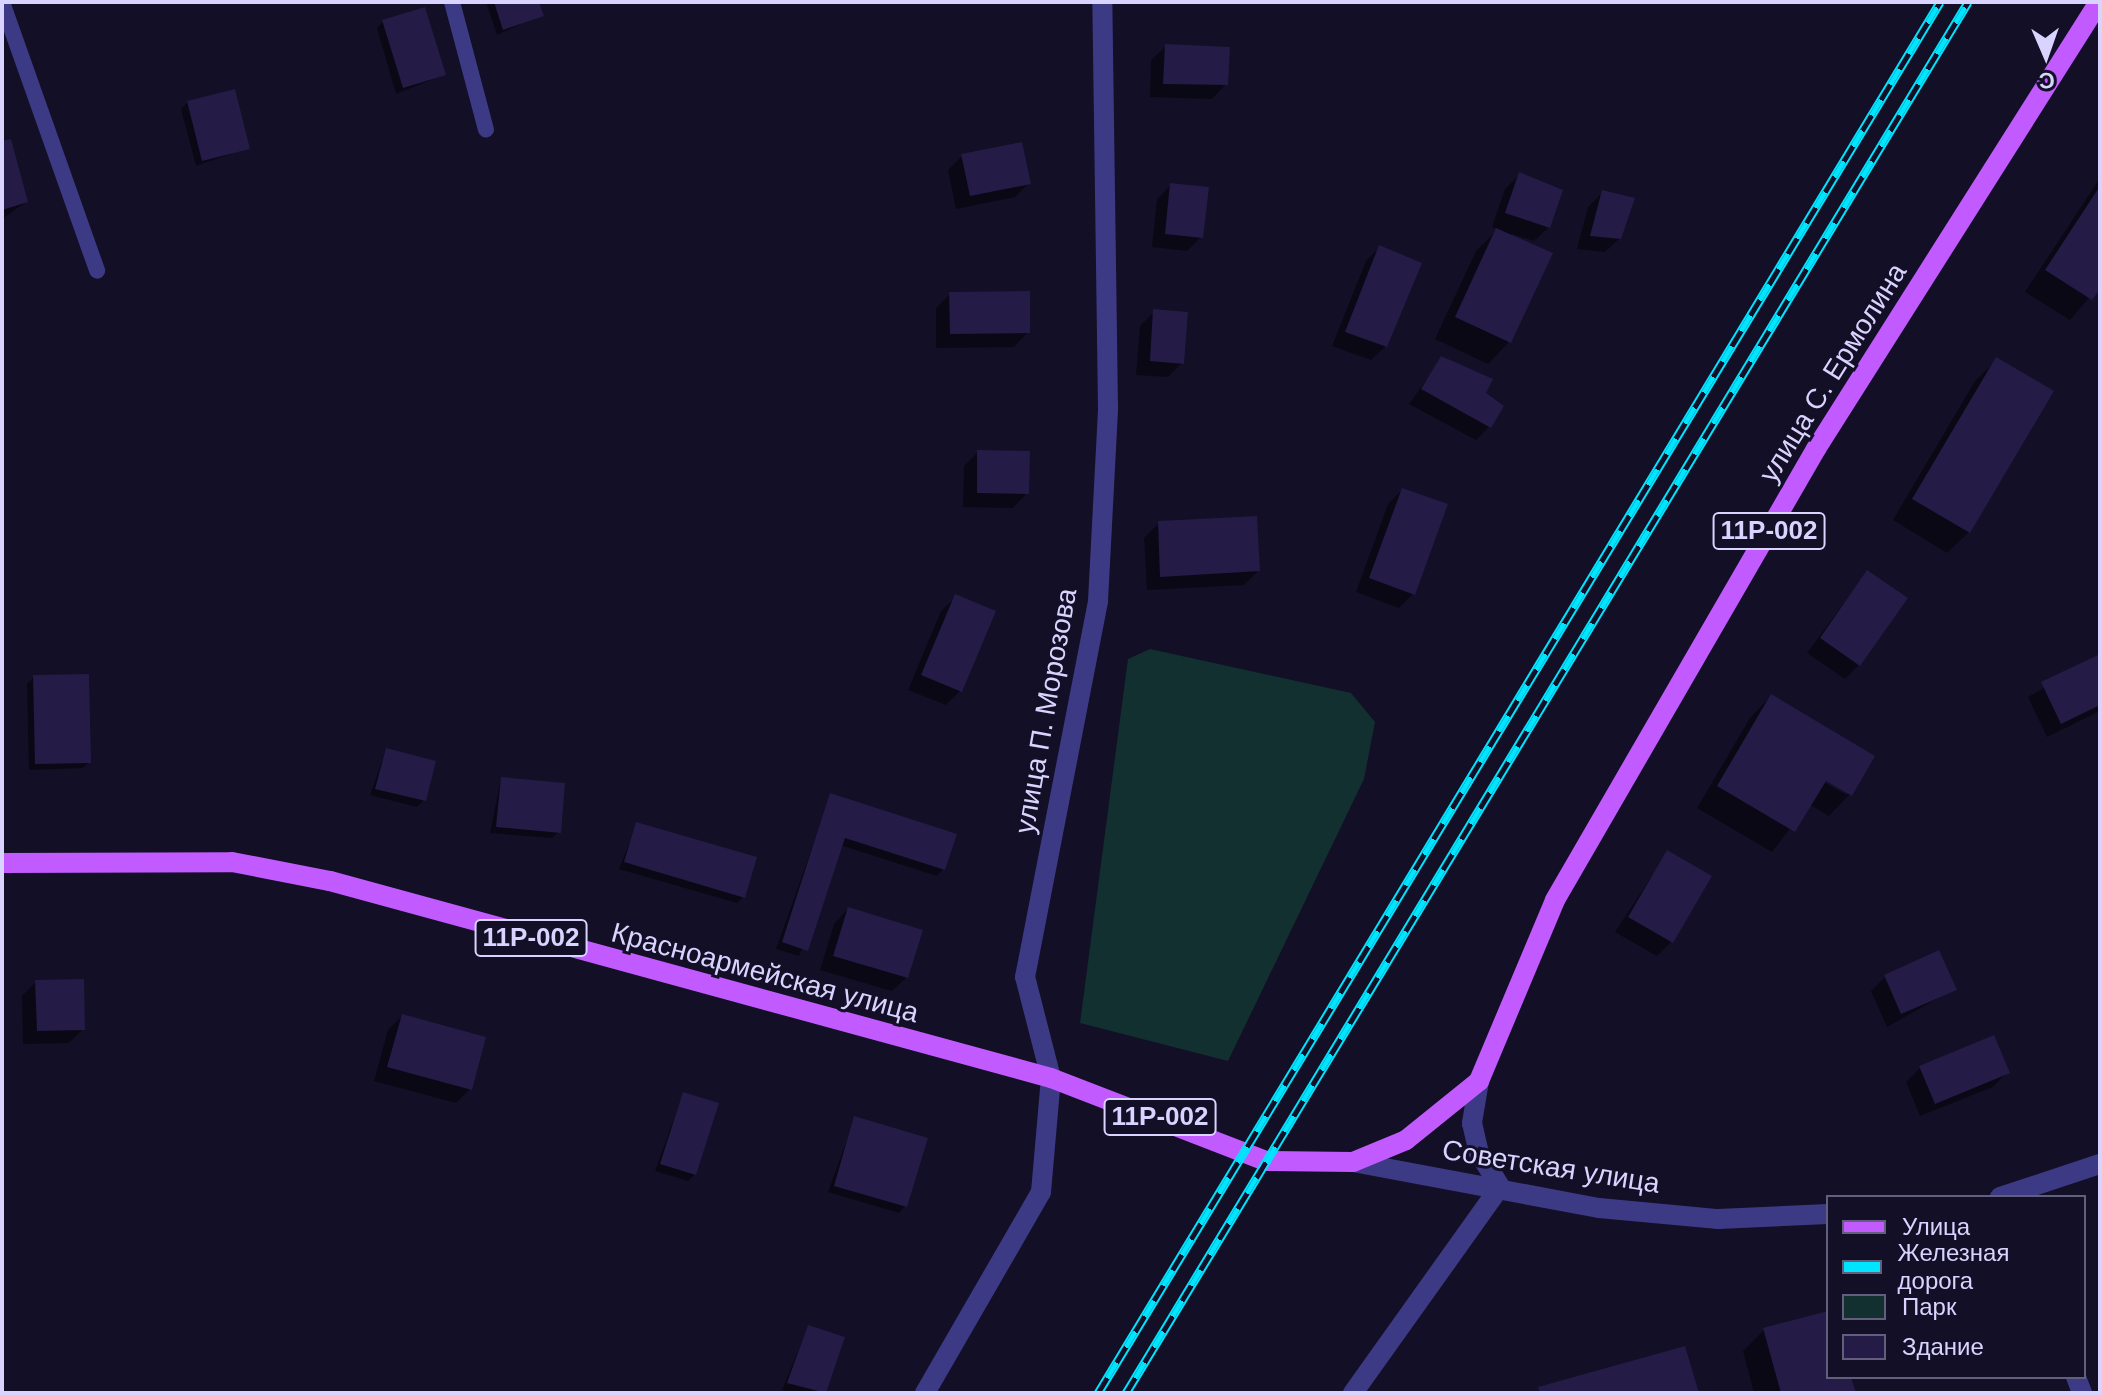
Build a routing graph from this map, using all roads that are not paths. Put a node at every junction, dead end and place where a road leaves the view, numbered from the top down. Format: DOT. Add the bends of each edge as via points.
graph roads {
  1 [pos="2,2"];
  2 [pos="452,2"];
  3 [pos="1102,2"];
  4 [pos="2099,2"];
  5 [pos="486,130"];
  6 [pos="97,271"];
  7 [pos="2,863"];
  8 [pos="1051,1078"];
  9 [pos="1479,1081"];
  10 [pos="1266,1161"];
  11 [pos="1353,1162"];
  12 [pos="2100,1164"];
  13 [pos="1500,1187"];
  14 [pos="2014,1195"];
  15 [pos="1826,1214"];
  16 [pos="925,1393"];
  17 [pos="1353,1393"];
  1 -- 6 [label="lane"];
  2 -- 5 [label="lane"];
  3 -- 8 [label="street, улица П. Морозова" via="1108,408 1098,601 1025,977"];
  4 -- 9 [label="main road, улица С. Ермолина / 11Р-002" via="1816,449 1563,886"];
  7 -- 8 [label="main road, Красноармейская улица / 11Р-002" via="232,862 330,881"];
  8 -- 10 [label="main road, Красноармейская улица / 11Р-002"];
  8 -- 16 [label="street, улица П. Морозова" via="1041,1192"];
  9 -- 11 [label="main road, 11Р-002" via="1443,1117"];
  9 -- 13 [label="street" via="1472,1123 1479,1153"];
  10 -- 11 [label="main road, Советская улица / 11Р-002"];
  11 -- 13 [label="street, Советская улица"];
  12 -- 14 [label="street"];
  13 -- 15 [label="street, Советская улица" via="1599,1208 1718,1219"];
  13 -- 17 [label="street"];
}
